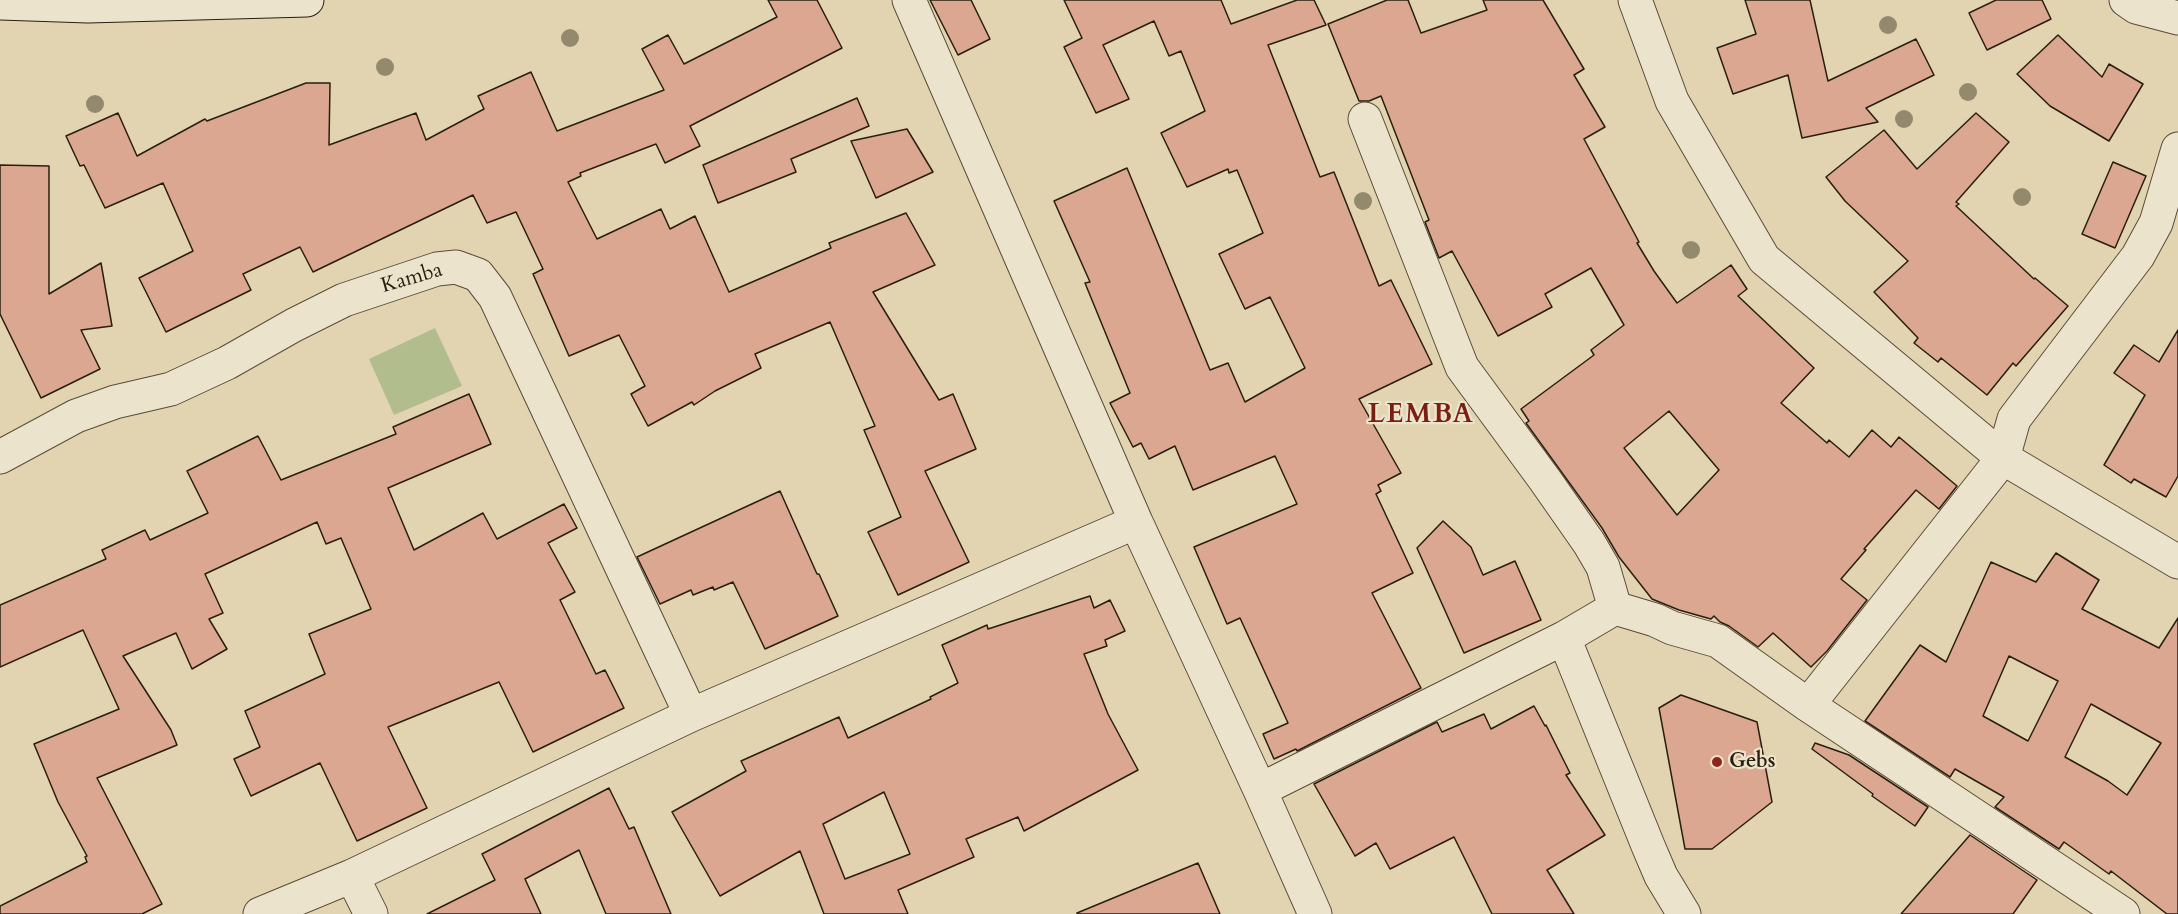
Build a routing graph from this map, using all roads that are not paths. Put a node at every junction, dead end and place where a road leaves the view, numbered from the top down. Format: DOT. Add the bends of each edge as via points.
graph roads {
  1 [pos="307,0"];
  2 [pos="909,0"];
  3 [pos="1635,0"];
  4 [pos="2127,0"];
  5 [pos="0,3"];
  6 [pos="87,3"];
  7 [pos="2178,18"];
  8 [pos="1365,119"];
  9 [pos="2178,149"];
  10 [pos="0,457"];
  11 [pos="2003,458"];
  12 [pos="1136,522"];
  13 [pos="2178,562"];
  14 [pos="1615,608"];
  15 [pos="1564,638"];
  16 [pos="1808,705"];
  17 [pos="691,715"];
  18 [pos="1260,790"];
  19 [pos="352,876"];
  20 [pos="260,914"];
  21 [pos="371,914"];
  22 [pos="1315,914"];
  23 [pos="1684,914"];
  24 [pos="2123,914"];
  1 -- 6 [label="street"];
  2 -- 12 [label="street"];
  3 -- 11 [label="street" via="1672,100 1764,259"];
  4 -- 7 [label="street" via="2136,7"];
  5 -- 6 [label="street"];
  8 -- 14 [label="street" via="1462,367 1589,543 1603,567"];
  9 -- 11 [label="street" via="2156,223 2138,255 2013,419"];
  10 -- 17 [label="street, Kamba" via="76,416 115,402 171,390 344,300 437,270 456,267 478,275 495,297"];
  11 -- 13 [label="street"];
  11 -- 16 [label="street"];
  12 -- 17 [label="street"];
  12 -- 18 [label="street"];
  14 -- 15 [label="street"];
  14 -- 16 [label="street" via="1718,641"];
  15 -- 18 [label="street"];
  15 -- 23 [label="street" via="1661,876"];
  16 -- 24 [label="street"];
  17 -- 19 [label="street"];
  18 -- 22 [label="street"];
  19 -- 20 [label="street"];
  19 -- 21 [label="street"];
}
